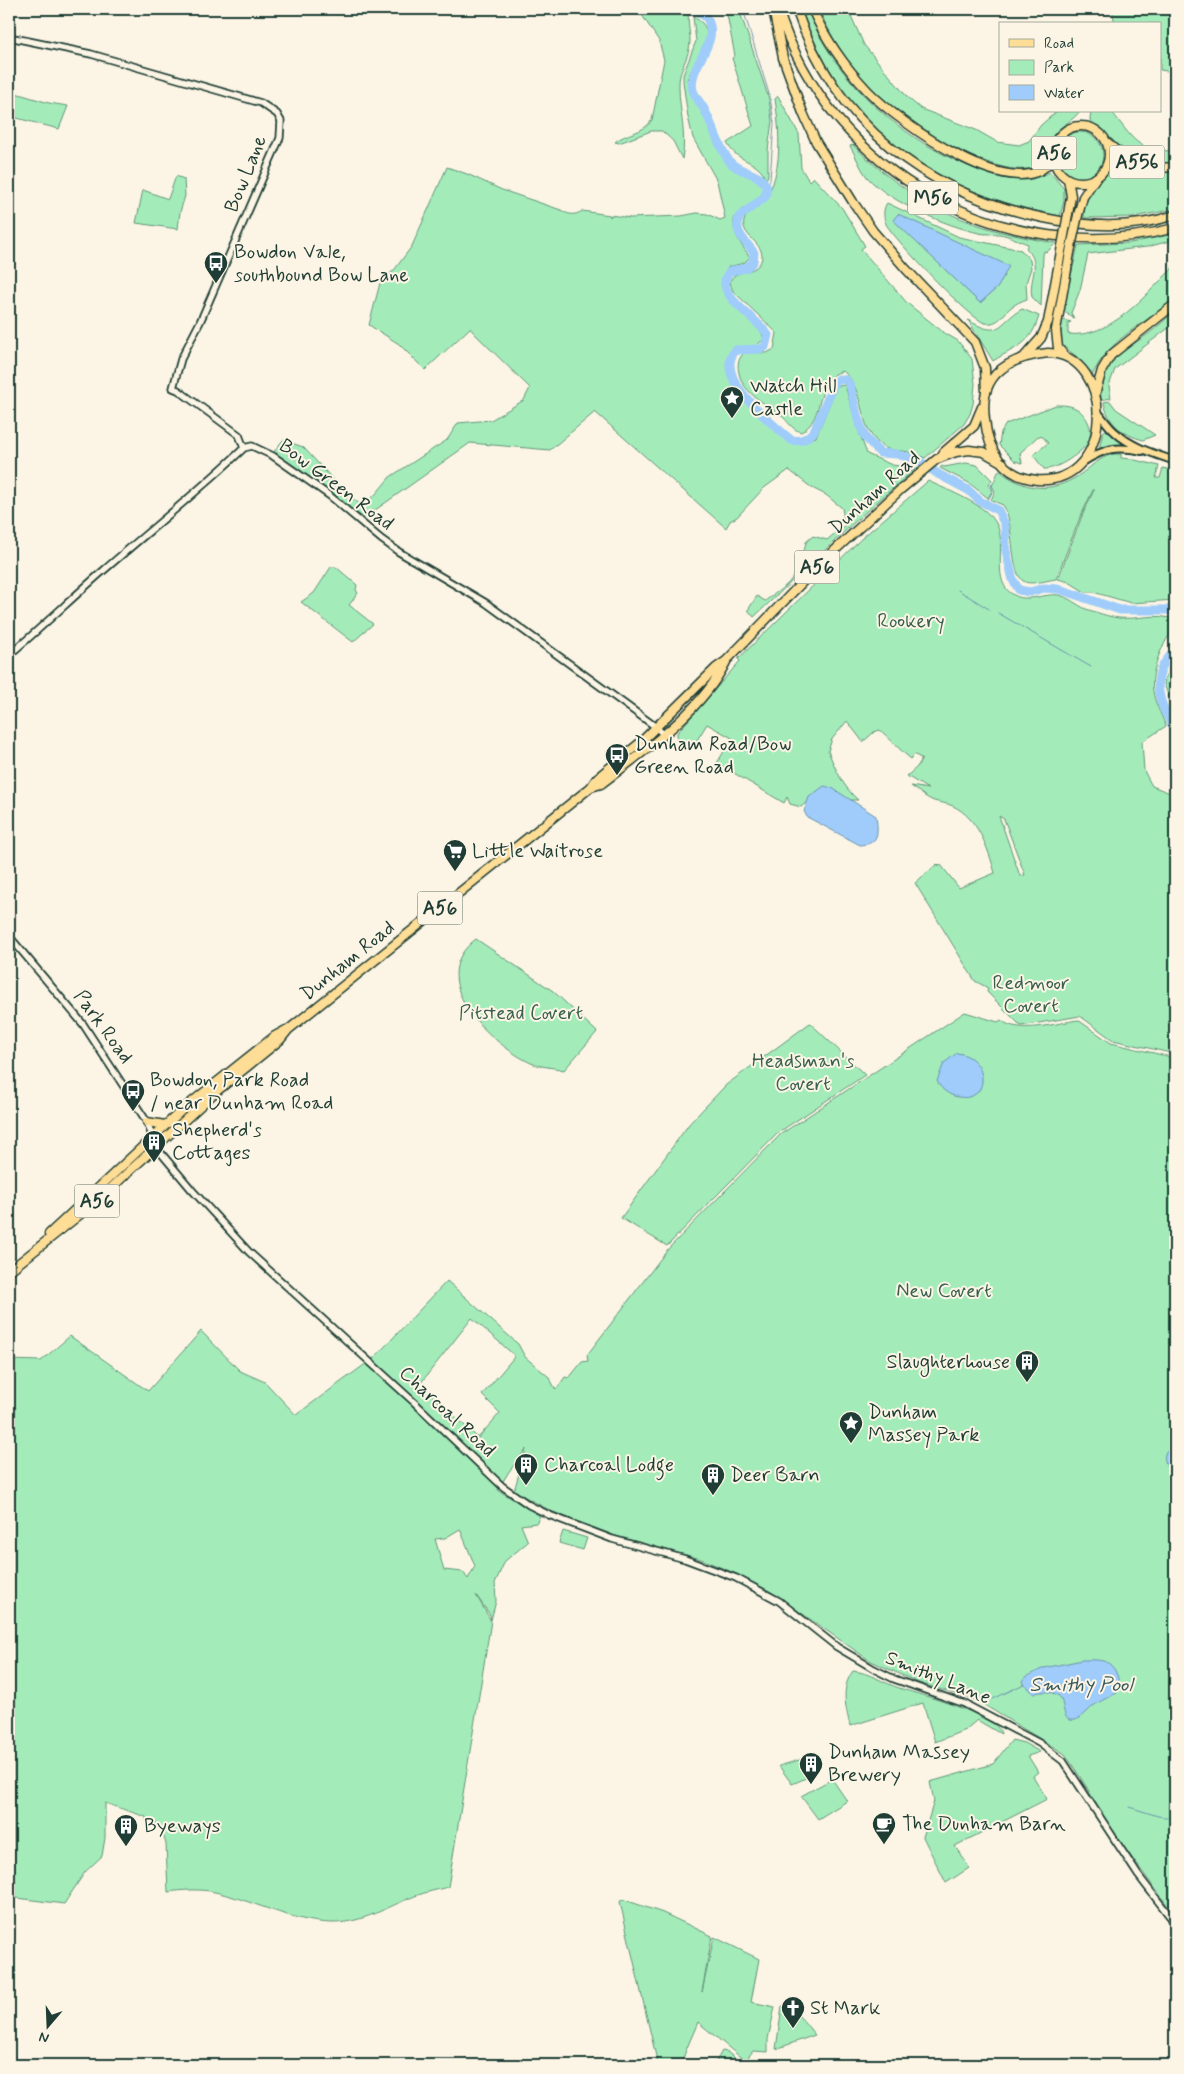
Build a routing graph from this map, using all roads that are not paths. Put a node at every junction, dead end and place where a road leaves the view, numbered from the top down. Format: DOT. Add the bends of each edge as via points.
graph roads {
  1 [pos="773,9"];
  2 [pos="778,9"];
  3 [pos="796,9"];
  4 [pos="814,9"];
  5 [pos="9,37"];
  6 [pos="1105,139"];
  7 [pos="1053,156"];
  8 [pos="1175,166"];
  9 [pos="1099,176"];
  10 [pos="1068,178"];
  11 [pos="1175,215"];
  12 [pos="1175,228"];
  13 [pos="1175,304"];
  14 [pos="1024,357"];
  15 [pos="1067,357"];
  16 [pos="986,393"];
  17 [pos="1094,397"];
  18 [pos="983,405"];
  19 [pos="1098,411"];
  20 [pos="244,448"];
  21 [pos="1151,452"];
  22 [pos="938,459"];
  23 [pos="1175,461"];
  24 [pos="1083,462"];
  25 [pos="1002,464"];
  26 [pos="9,654"];
  27 [pos="726,661"];
  28 [pos="656,727"];
  29 [pos="664,735"];
  30 [pos="591,787"];
  31 [pos="9,936"];
  32 [pos="288,1030"];
  33 [pos="147,1122"];
  34 [pos="179,1124"];
  35 [pos="165,1125"];
  36 [pos="153,1136"];
  37 [pos="156,1146"];
  38 [pos="133,1156"];
  39 [pos="34,1250"];
  40 [pos="9,1270"];
  41 [pos="852,1658"];
  42 [pos="1175,1923"];
  1 -- 16 [label="highway" via="783,58 816,142 873,231 975,342 985,368"];
  2 -- 12 [label="highway, M56" via="800,61 843,125 879,161 936,199 996,224 1066,238 1115,238"];
  3 -- 11 [label="highway, M56" via="815,54 850,108 899,155 935,179 999,207 1060,221 1114,225"];
  4 -- 7 [label="highway" via="827,35 869,92 904,123 944,148 1016,175 1038,172 1050,163"];
  5 -- 20 [label="main road, Bow Lane" via="91,54 174,77 261,103 277,114 281,121 280,138 181,359 173,388 239,435"];
  6 -- 7 [label="highway, A56" via="1092,128 1073,128 1057,140"];
  6 -- 8 [label="highway, A556" via="1120,153 1139,163"];
  6 -- 9 [label="highway, A56" via="1110,155"];
  7 -- 10 [label="highway, A56" via="1057,167"];
  9 -- 10 [label="highway, A56" via="1084,182"];
  9 -- 15 [label="highway, A56, bridge" via="1085,193 1078,215 1056,330 1059,349"];
  10 -- 14 [label="highway, A56, bridge" via="1071,196 1048,322 1038,343"];
  13 -- 17 [label="highway" via="1111,355 1102,370"];
  14 -- 15 [label="highway, A56" via="1048,353"];
  14 -- 16 [label="highway, A56" via="997,373"];
  15 -- 17 [label="highway, A56" via="1088,376"];
  16 -- 18 [label="highway, A56"];
  17 -- 19 [label="highway, A56"];
  18 -- 22 [label="highway, Dunham Road / A56" via="974,426"];
  18 -- 25 [label="highway, A56" via="989,444"];
  19 -- 21 [label="main road, A56" via="1116,434"];
  19 -- 24 [label="highway, A56" via="1096,438"];
  20 -- 26 [label="main road, Bow Green Road"];
  20 -- 28 [label="main road, Bow Green Road" via="252,446 273,456 330,496 399,552 486,603"];
  21 -- 23 [label="main road, A56"];
  21 -- 24 [label="main road, A56" via="1112,448"];
  22 -- 25 [label="highway, Dunham Road / A56" via="961,450 979,451 993,456"];
  22 -- 27 [label="highway, Dunham Road / A56" via="820,564"];
  24 -- 25 [label="highway, A56" via="1068,473 1046,480 1024,477"];
  27 -- 28 [label="highway, Dunham Road / A56"];
  27 -- 29 [label="highway, Dunham Road / A56" via="706,691"];
  28 -- 29 [label="main road, Bow Green Road"];
  28 -- 30 [label="highway, Dunham Road / A56" via="597,778"];
  29 -- 30 [label="highway, Dunham Road / A56" via="601,784"];
  30 -- 32 [label="highway, Dunham Road / A56"];
  31 -- 33 [label="main road, Park Road" via="84,1024"];
  32 -- 34 [label="highway, Dunham Road / A56"];
  32 -- 35 [label="highway, Dunham Road / A56" via="231,1069"];
  33 -- 35 [label="highway"];
  33 -- 36 [label="main road, Park Road"];
  34 -- 36 [label="highway" via="161,1136"];
  34 -- 37 [label="highway, Dunham Road / A56"];
  35 -- 36 [label="highway, Dunham Road / A56"];
  36 -- 37 [label="main road, Park Road"];
  36 -- 38 [label="highway, Dunham Road / A56"];
  37 -- 38 [label="highway"];
  37 -- 39 [label="highway, Dunham Road / A56" via="98,1200"];
  37 -- 41 [label="main road, Charcoal Road" via="249,1252 502,1486 549,1514 592,1532 685,1559 736,1578 779,1601"];
  38 -- 39 [label="highway, Dunham Road / A56"];
  39 -- 40 [label="highway, Dunham Road / A56"];
  41 -- 42 [label="main road, Smithy Lane" via="894,1679 965,1704 1039,1743 1063,1761 1138,1875"];
}
